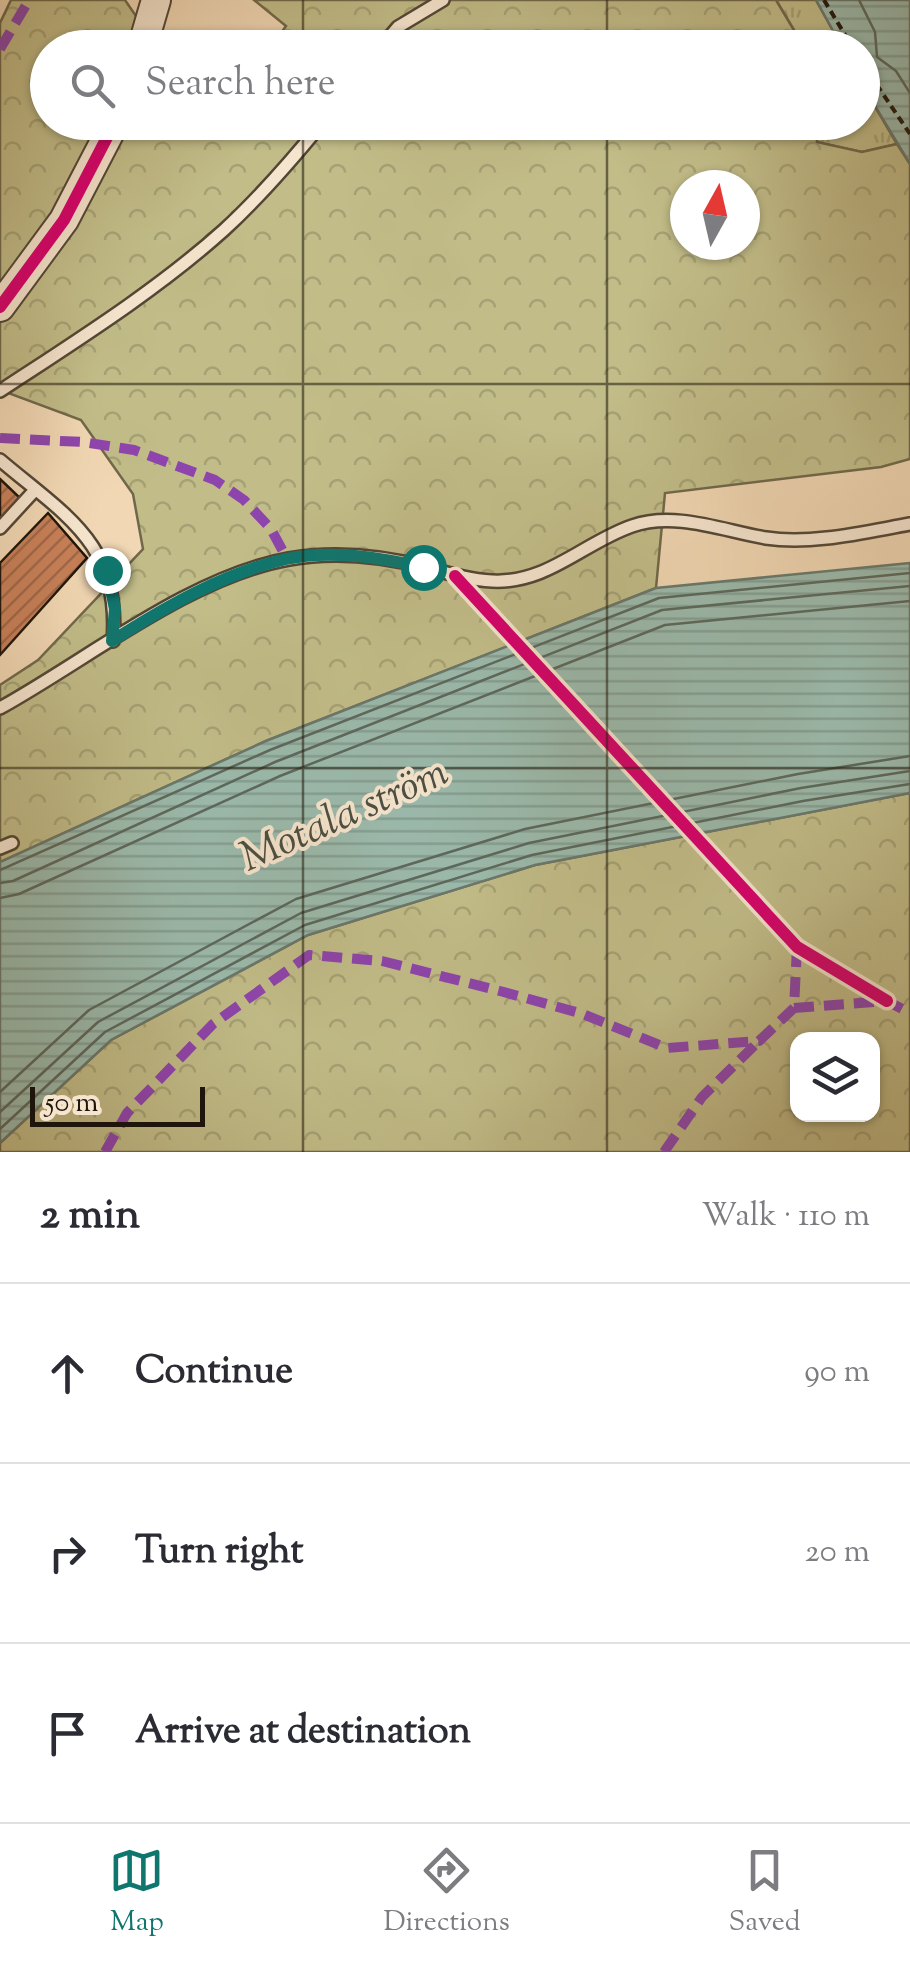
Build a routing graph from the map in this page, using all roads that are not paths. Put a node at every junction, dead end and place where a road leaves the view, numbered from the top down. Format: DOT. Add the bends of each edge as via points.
graph roads {
  1 [pos="156,0"];
  2 [pos="443,0"];
  3 [pos="147,30"];
  4 [pos="395,30"];
  5 [pos="106,140"];
  6 [pos="308,140"];
  7 [pos="0,307"];
  8 [pos="0,392"];
  9 [pos="0,460"];
  10 [pos="36,490"];
  11 [pos="910,524"];
  12 [pos="0,528"];
  13 [pos="112,641"];
  14 [pos="0,708"];
  1 -- 3 [label="street"];
  2 -- 4 [label="lane"];
  5 -- 7 [label="street" via="64,220"];
  6 -- 8 [label="lane" via="223,231"];
  9 -- 10 [label="lane"];
  10 -- 12 [label="lane"];
  10 -- 13 [label="lane" via="96,548 115,609"];
  11 -- 13 [label="lane" via="806,538 768,538 705,524 633,526 532,578 494,581 380,558 288,559 206,588"];
  13 -- 14 [label="lane"];
}
